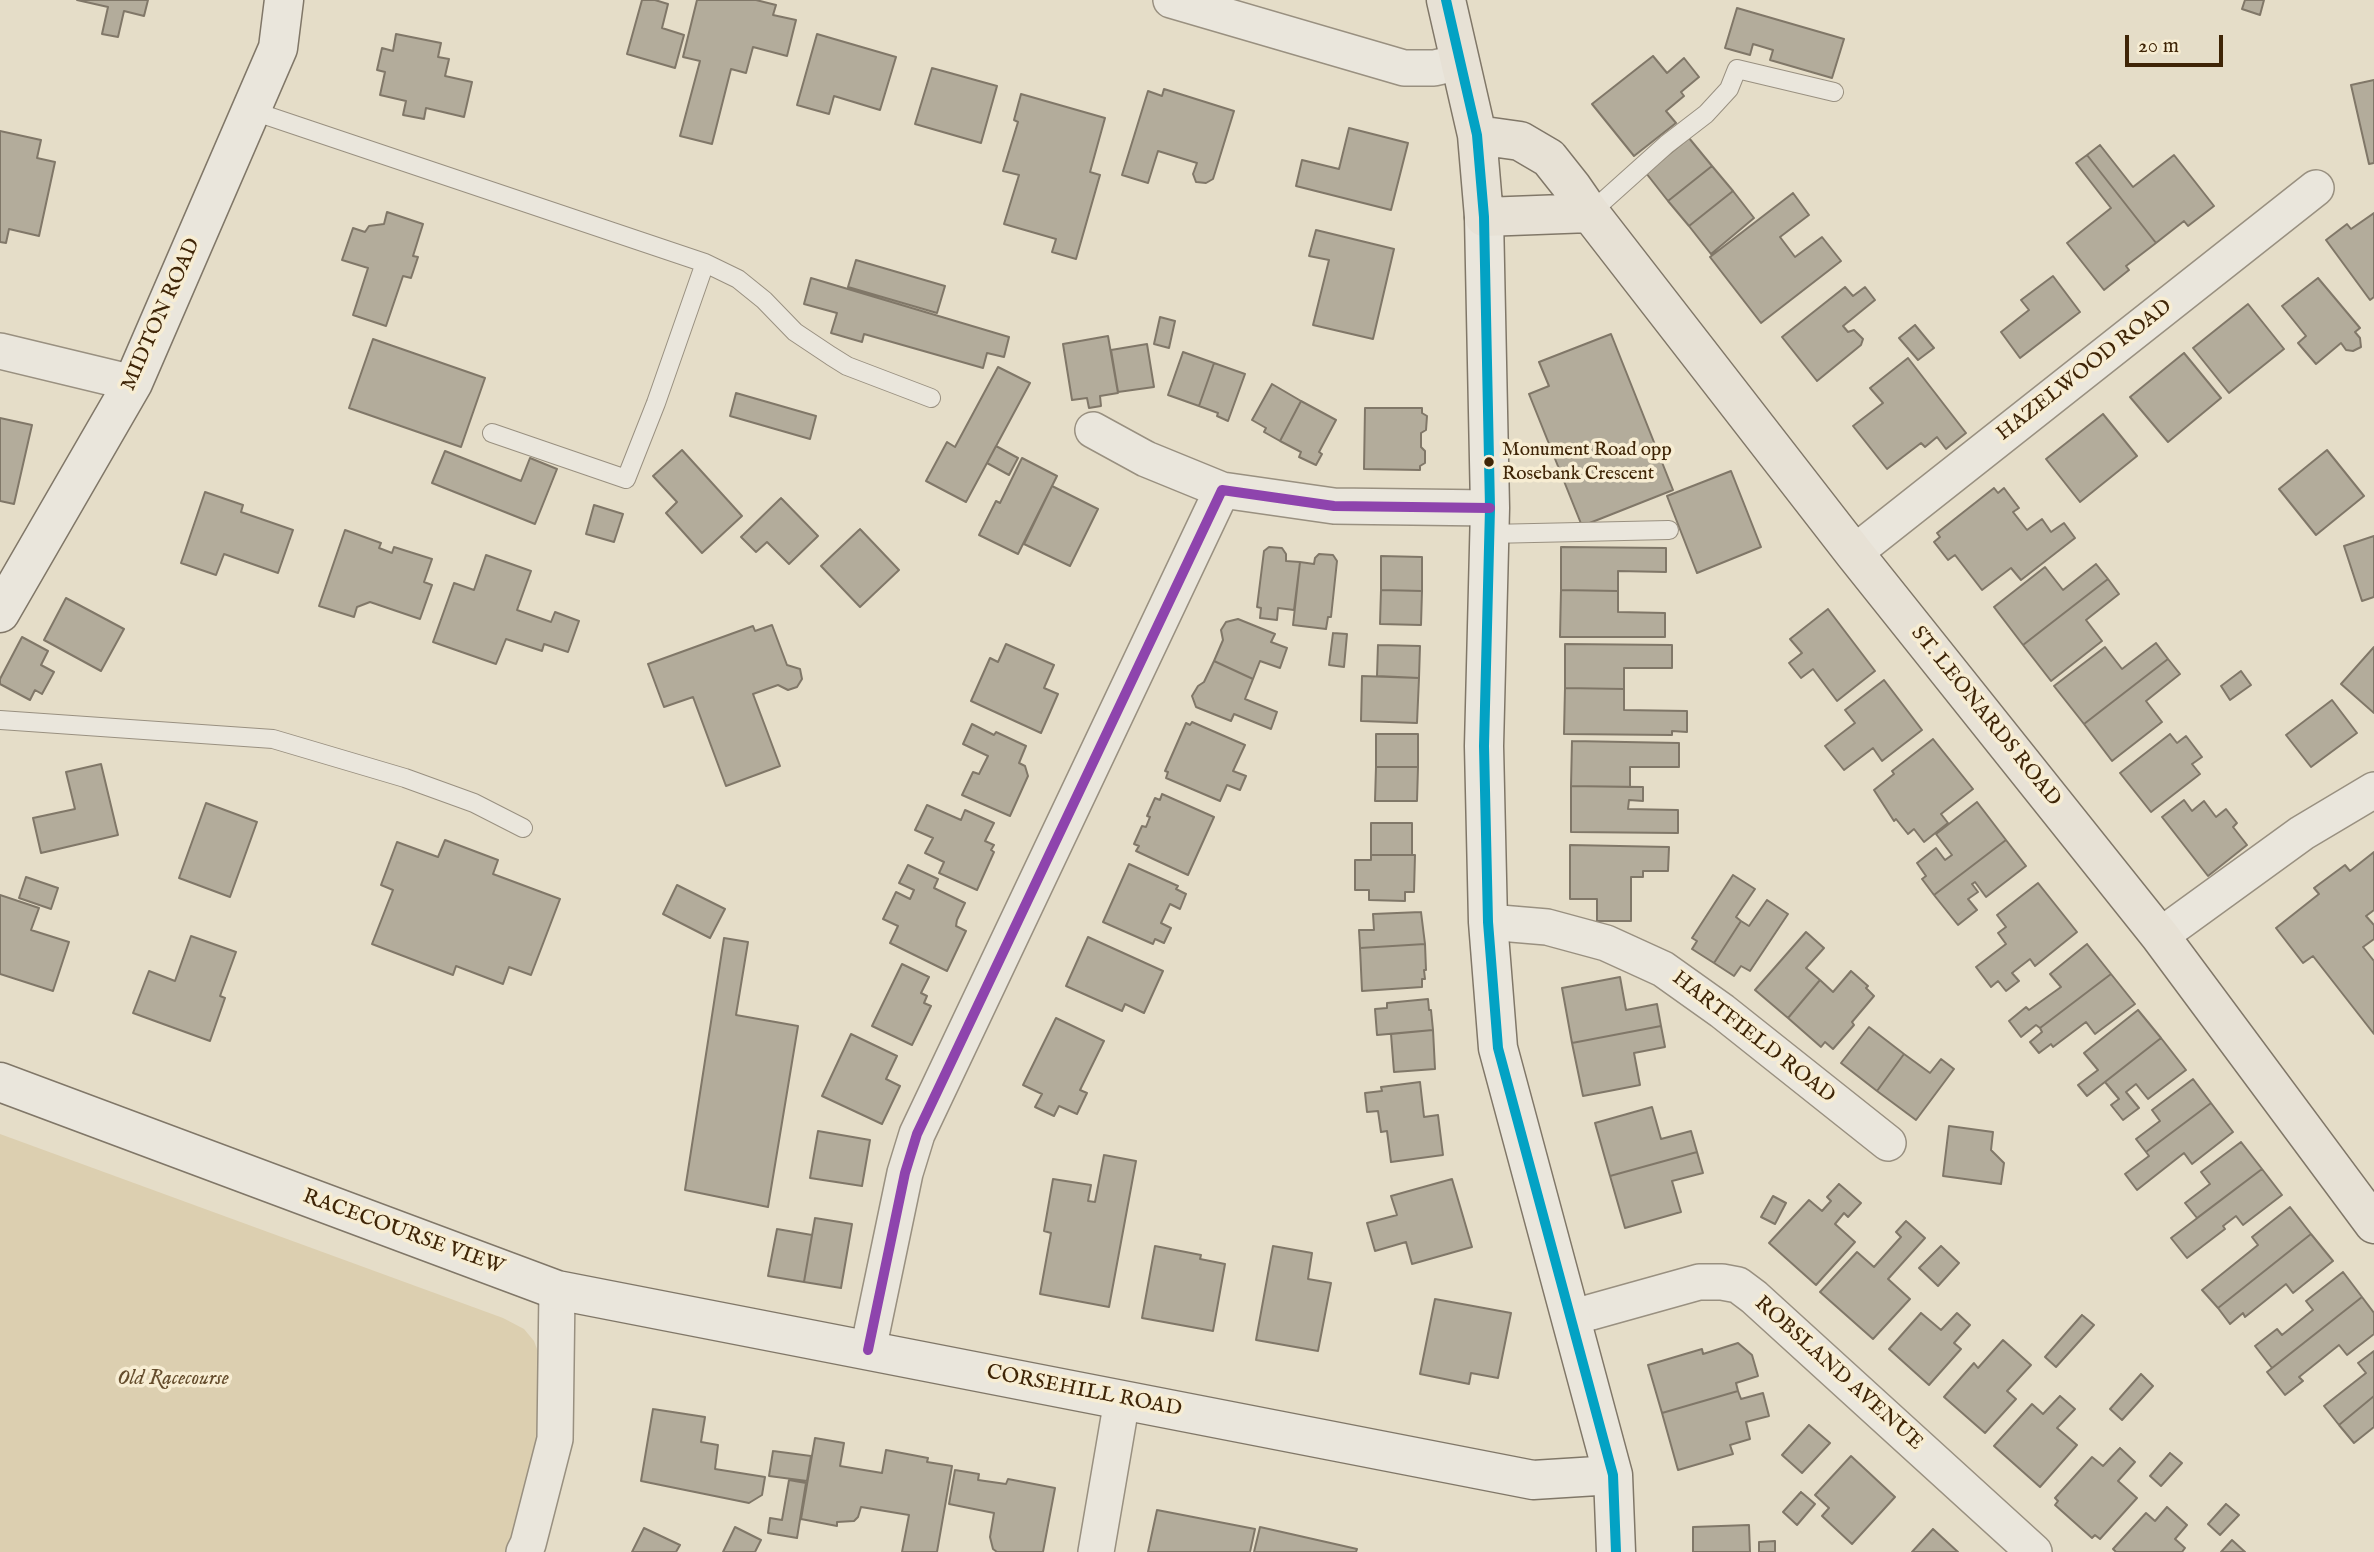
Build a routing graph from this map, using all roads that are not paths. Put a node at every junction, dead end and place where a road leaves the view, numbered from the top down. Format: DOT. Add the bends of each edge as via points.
graph roads {
  1 [pos="284,0"];
  2 [pos="1171,0"];
  3 [pos="1446,0"];
  4 [pos="1461,62"];
  5 [pos="1834,92"];
  6 [pos="253,111"];
  7 [pos="1477,135"];
  8 [pos="2316,188"];
  9 [pos="1590,214"];
  10 [pos="1484,217"];
  11 [pos="705,263"];
  12 [pos="0,351"];
  13 [pos="133,383"];
  14 [pos="931,398"];
  15 [pos="1093,430"];
  16 [pos="492,433"];
  17 [pos="1222,489"];
  18 [pos="1489,521"];
  19 [pos="1669,530"];
  20 [pos="1854,553"];
  21 [pos="0,612"];
  22 [pos="0,720"];
  23 [pos="2374,790"];
  24 [pos="523,828"];
  25 [pos="1488,922"];
  26 [pos="2160,936"];
  27 [pos="0,1082"];
  28 [pos="1888,1143"];
  29 [pos="2374,1224"];
  30 [pos="557,1290"];
  31 [pos="1570,1318"];
  32 [pos="868,1350"];
  33 [pos="1122,1400"];
  34 [pos="1613,1475"];
  35 [pos="524,1552"];
  36 [pos="1096,1552"];
  37 [pos="1616,1552"];
  38 [pos="2034,1552"];
  1 -- 6 [label="street, MIDTON ROAD" via="278,48"];
  2 -- 4 [label="street" via="1404,68"];
  3 -- 4 [label="main road"];
  4 -- 7 [label="main road"];
  5 -- 9 [label="lane" via="1737,69 1729,89 1706,114"];
  6 -- 11 [label="lane"];
  6 -- 13 [label="street, MIDTON ROAD"];
  7 -- 9 [label="main road, ST. LEONARDS ROAD" via="1520,141 1549,158"];
  7 -- 10 [label="main road"];
  8 -- 20 [label="street, HAZELWOOD ROAD"];
  9 -- 10 [label="main road"];
  9 -- 20 [label="main road, ST. LEONARDS ROAD"];
  10 -- 18 [label="street"];
  11 -- 14 [label="lane" via="738,279 795,332 847,366"];
  11 -- 16 [label="lane" via="626,478"];
  12 -- 13 [label="street"];
  13 -- 21 [label="street, MIDTON ROAD"];
  15 -- 17 [label="street" via="1146,459"];
  17 -- 18 [label="street" via="1334,506"];
  17 -- 32 [label="street" via="917,1134"];
  18 -- 19 [label="lane"];
  18 -- 25 [label="street" via="1484,746"];
  20 -- 26 [label="main road, ST. LEONARDS ROAD"];
  22 -- 24 [label="lane" via="273,739 405,778 474,803"];
  23 -- 26 [label="street" via="2302,833"];
  25 -- 28 [label="street, HARTFIELD ROAD" via="1547,927 1606,943 1663,969"];
  25 -- 31 [label="street" via="1498,1048"];
  26 -- 29 [label="main road, ST. LEONARDS ROAD"];
  27 -- 30 [label="street, RACECOURSE VIEW"];
  30 -- 32 [label="street, CORSEHILL ROAD"];
  30 -- 35 [label="street" via="555,1439"];
  31 -- 34 [label="street"];
  31 -- 38 [label="street, ROBSLAND AVENUE" via="1699,1282 1738,1285"];
  32 -- 33 [label="street, CORSEHILL ROAD"];
  33 -- 34 [label="street, CORSEHILL ROAD" via="1533,1479"];
  33 -- 36 [label="street"];
  34 -- 37 [label="street"];
}
